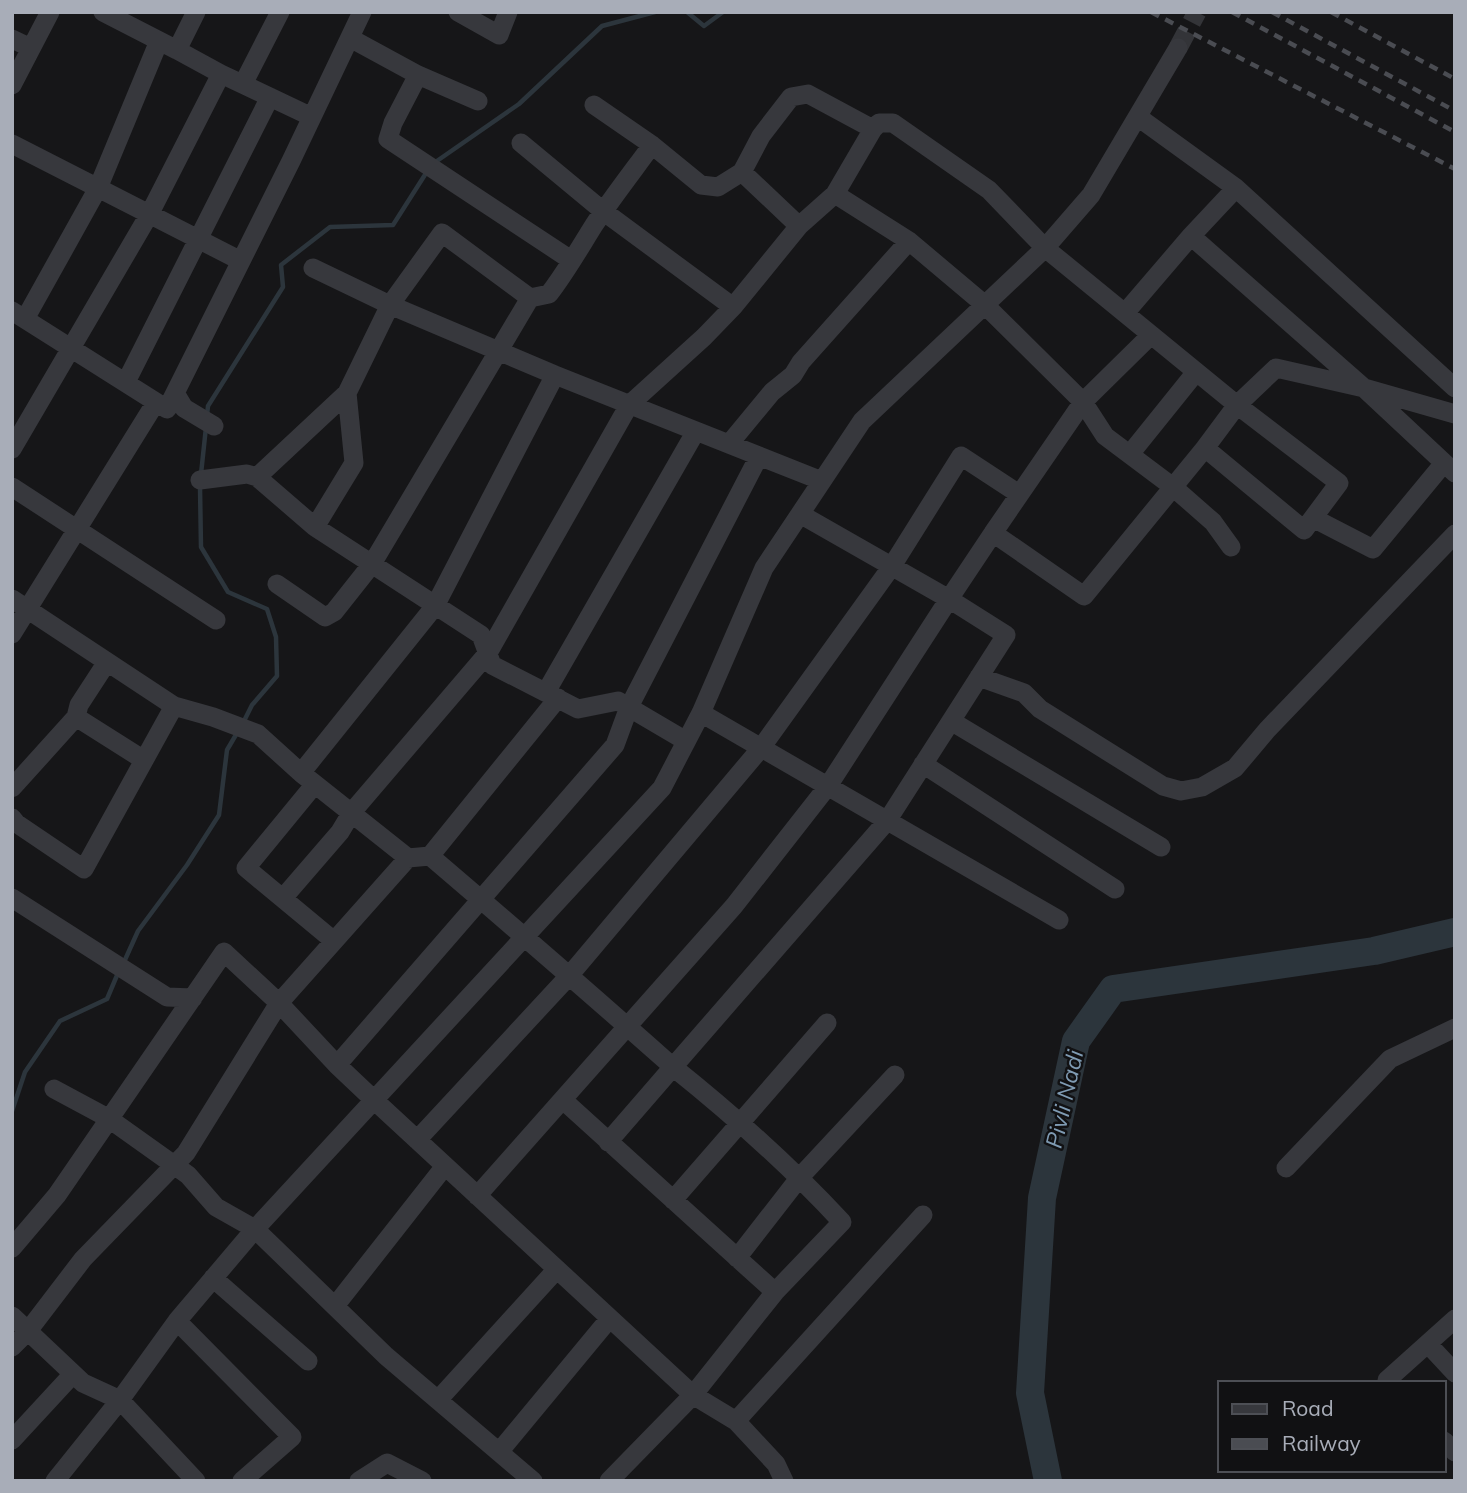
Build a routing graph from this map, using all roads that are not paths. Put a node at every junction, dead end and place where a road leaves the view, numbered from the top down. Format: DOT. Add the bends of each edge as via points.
graph roads {
  1 [pos="50,12"];
  2 [pos="196,12"];
  3 [pos="280,12"];
  4 [pos="362,12"];
  5 [pos="458,12"];
  6 [pos="508,12"];
  7 [pos="114,15"];
  8 [pos="350,38"];
  9 [pos="12,39"];
  10 [pos="159,41"];
  11 [pos="31,48"];
  12 [pos="1178,48"];
  13 [pos="177,50"];
  14 [pos="221,74"];
  15 [pos="418,75"];
  16 [pos="243,84"];
  17 [pos="12,85"];
  18 [pos="270,97"];
  19 [pos="478,100"];
  20 [pos="594,105"];
  21 [pos="312,117"];
  22 [pos="1138,117"];
  23 [pos="873,129"];
  24 [pos="521,143"];
  25 [pos="12,144"];
  26 [pos="652,145"];
  27 [pos="742,172"];
  28 [pos="98,188"];
  29 [pos="1236,188"];
  30 [pos="835,194"];
  31 [pos="603,211"];
  32 [pos="150,213"];
  33 [pos="799,226"];
  34 [pos="1191,236"];
  35 [pos="198,239"];
  36 [pos="909,241"];
  37 [pos="1045,248"];
  38 [pos="571,260"];
  39 [pos="241,261"];
  40 [pos="313,268"];
  41 [pos="530,298"];
  42 [pos="390,305"];
  43 [pos="985,305"];
  44 [pos="733,307"];
  45 [pos="1125,313"];
  46 [pos="19,315"];
  47 [pos="1151,335"];
  48 [pos="70,348"];
  49 [pos="499,350"];
  50 [pos="1196,372"];
  51 [pos="555,376"];
  52 [pos="125,382"];
  53 [pos="1364,388"];
  54 [pos="1455,388"];
  55 [pos="175,393"];
  56 [pos="347,393"];
  57 [pos="156,402"];
  58 [pos="1083,402"];
  59 [pos="629,405"];
  60 [pos="1237,405"];
  61 [pos="1455,414"];
  62 [pos="214,426"];
  63 [pos="696,431"];
  64 [pos="729,444"];
  65 [pos="1205,447"];
  66 [pos="12,449"];
  67 [pos="1130,454"];
  68 [pos="759,456"];
  69 [pos="1449,468"];
  70 [pos="257,477"];
  71 [pos="200,480"];
  72 [pos="822,481"];
  73 [pos="12,487"];
  74 [pos="1172,487"];
  75 [pos="1019,494"];
  76 [pos="800,514"];
  77 [pos="1313,518"];
  78 [pos="315,527"];
  79 [pos="76,529"];
  80 [pos="993,533"];
  81 [pos="1455,534"];
  82 [pos="1231,548"];
  83 [pos="372,564"];
  84 [pos="892,566"];
  85 [pos="277,583"];
  86 [pos="949,599"];
  87 [pos="19,604"];
  88 [pos="435,606"];
  89 [pos="216,620"];
  90 [pos="12,634"];
  91 [pos="488,653"];
  92 [pos="107,662"];
  93 [pos="979,677"];
  94 [pos="552,695"];
  95 [pos="174,706"];
  96 [pos="629,707"];
  97 [pos="701,713"];
  98 [pos="76,717"];
  99 [pos="951,721"];
  100 [pos="686,741"];
  101 [pos="761,748"];
  102 [pos="144,760"];
  103 [pos="923,764"];
  104 [pos="308,778"];
  105 [pos="828,786"];
  106 [pos="12,788"];
  107 [pos="352,812"];
  108 [pos="12,818"];
  109 [pos="887,821"];
  110 [pos="1161,847"];
  111 [pos="430,856"];
  112 [pos="408,858"];
  113 [pos="1115,889"];
  114 [pos="12,898"];
  115 [pos="283,898"];
  116 [pos="482,900"];
  117 [pos="1059,920"];
  118 [pos="524,937"];
  119 [pos="334,941"];
  120 [pos="569,976"];
  121 [pos="193,998"];
  122 [pos="279,1003"];
  123 [pos="827,1023"];
  124 [pos="628,1027"];
  125 [pos="1455,1028"];
  126 [pos="337,1065"];
  127 [pos="673,1067"];
  128 [pos="895,1075"];
  129 [pos="54,1089"];
  130 [pos="374,1100"];
  131 [pos="563,1100"];
  132 [pos="108,1118"];
  133 [pos="741,1122"];
  134 [pos="417,1140"];
  135 [pos="608,1142"];
  136 [pos="173,1166"];
  137 [pos="444,1166"];
  138 [pos="1286,1168"];
  139 [pos="800,1177"];
  140 [pos="477,1196"];
  141 [pos="673,1200"];
  142 [pos="923,1215"];
  143 [pos="255,1229"];
  144 [pos="12,1248"];
  145 [pos="737,1258"];
  146 [pos="557,1269"];
  147 [pos="214,1278"];
  148 [pos="775,1292"];
  149 [pos="335,1306"];
  150 [pos="12,1316"];
  151 [pos="610,1318"];
  152 [pos="1455,1319"];
  153 [pos="177,1321"];
  154 [pos="28,1331"];
  155 [pos="1427,1344"];
  156 [pos="12,1347"];
  157 [pos="308,1361"];
  158 [pos="1455,1373"];
  159 [pos="73,1374"];
  160 [pos="1388,1381"];
  161 [pos="693,1395"];
  162 [pos="120,1400"];
  163 [pos="438,1400"];
  164 [pos="736,1420"];
  165 [pos="12,1440"];
  166 [pos="499,1452"];
  167 [pos="617,1478"];
  168 [pos="55,1481"];
  169 [pos="196,1481"];
  170 [pos="242,1481"];
  171 [pos="359,1481"];
  172 [pos="422,1481"];
  173 [pos="533,1481"];
  174 [pos="783,1481"];
  1 -- 11 [label="street"];
  2 -- 13 [label="street"];
  3 -- 16 [label="street"];
  4 -- 8 [label="street"];
  5 -- 6 [label="street" via="499,35"];
  7 -- 10 [label="street"];
  8 -- 15 [label="street"];
  8 -- 21 [label="street"];
  9 -- 11 [label="street"];
  10 -- 13 [label="street"];
  10 -- 28 [label="street"];
  11 -- 17 [label="street"];
  12 -- 22 [label="street"];
  13 -- 14 [label="street"];
  14 -- 16 [label="street"];
  14 -- 32 [label="street"];
  15 -- 19 [label="street"];
  15 -- 38 [label="street" via="388,139"];
  16 -- 18 [label="street"];
  18 -- 21 [label="street"];
  18 -- 35 [label="street"];
  20 -- 26 [label="street"];
  21 -- 39 [label="street"];
  22 -- 29 [label="street"];
  22 -- 37 [label="street" via="1091,195"];
  23 -- 27 [label="street" via="808,94 791,97 761,136"];
  23 -- 30 [label="street"];
  23 -- 37 [label="street" via="879,123 892,123 903,130 989,190"];
  24 -- 31 [label="street"];
  25 -- 28 [label="street"];
  26 -- 27 [label="street" via="701,185 718,187"];
  26 -- 31 [label="street"];
  27 -- 33 [label="street"];
  28 -- 32 [label="street"];
  28 -- 46 [label="street"];
  29 -- 34 [label="street"];
  29 -- 54 [label="street"];
  30 -- 33 [label="street"];
  30 -- 36 [label="street"];
  31 -- 38 [label="street"];
  31 -- 44 [label="street"];
  32 -- 35 [label="street"];
  32 -- 48 [label="street"];
  33 -- 44 [label="street"];
  34 -- 45 [label="street"];
  34 -- 53 [label="street"];
  35 -- 39 [label="street"];
  35 -- 52 [label="street"];
  36 -- 43 [label="street"];
  36 -- 64 [label="street"];
  37 -- 43 [label="street"];
  37 -- 45 [label="street"];
  38 -- 41 [label="street" via="549,294"];
  39 -- 55 [label="street"];
  40 -- 42 [label="street"];
  41 -- 42 [label="street" via="442,233"];
  41 -- 49 [label="street"];
  42 -- 49 [label="street"];
  42 -- 56 [label="street"];
  43 -- 58 [label="street"];
  43 -- 72 [label="street" via="862,421"];
  44 -- 59 [label="street"];
  45 -- 47 [label="street"];
  46 -- 48 [label="street"];
  47 -- 50 [label="street"];
  47 -- 58 [label="street"];
  48 -- 52 [label="street"];
  48 -- 66 [label="street"];
  49 -- 51 [label="street"];
  49 -- 83 [label="street"];
  50 -- 60 [label="street"];
  50 -- 67 [label="street"];
  51 -- 59 [label="street"];
  51 -- 88 [label="street"];
  52 -- 57 [label="street"];
  53 -- 60 [label="street" via="1276,368"];
  53 -- 61 [label="street"];
  53 -- 69 [label="street"];
  55 -- 57 [label="street" via="167,409"];
  55 -- 62 [label="street" via="184,408"];
  56 -- 70 [label="street"];
  56 -- 78 [label="street" via="354,463"];
  57 -- 79 [label="street"];
  58 -- 67 [label="street" via="1105,436"];
  58 -- 75 [label="street"];
  59 -- 63 [label="street"];
  59 -- 91 [label="street"];
  60 -- 65 [label="street"];
  60 -- 77 [label="street" via="1339,483"];
  63 -- 64 [label="street"];
  63 -- 94 [label="street"];
  64 -- 68 [label="street"];
  65 -- 74 [label="street"];
  65 -- 77 [label="street" via="1304,530"];
  67 -- 74 [label="street"];
  68 -- 72 [label="street"];
  68 -- 96 [label="street"];
  69 -- 77 [label="street" via="1373,549"];
  70 -- 71 [label="street" via="247,474"];
  70 -- 78 [label="street"];
  72 -- 76 [label="street"];
  73 -- 79 [label="street"];
  74 -- 80 [label="street" via="1084,596"];
  74 -- 82 [label="street" via="1213,522"];
  75 -- 80 [label="street"];
  75 -- 84 [label="street" via="961,456"];
  76 -- 84 [label="street"];
  76 -- 97 [label="street" via="764,568"];
  78 -- 83 [label="street"];
  79 -- 87 [label="street"];
  79 -- 89 [label="street"];
  80 -- 86 [label="street"];
  81 -- 93 [label="street" via="1236,768 1202,787 1181,791 1163,786 1040,709 1024,693"];
  83 -- 85 [label="street" via="325,617"];
  83 -- 88 [label="street"];
  84 -- 86 [label="street"];
  84 -- 101 [label="street"];
  86 -- 93 [label="street" via="1006,635"];
  86 -- 105 [label="street"];
  87 -- 90 [label="street"];
  87 -- 92 [label="street"];
  88 -- 91 [label="street" via="481,635"];
  88 -- 104 [label="street"];
  91 -- 94 [label="street" via="492,665"];
  91 -- 107 [label="street"];
  92 -- 95 [label="street"];
  92 -- 98 [label="street"];
  93 -- 99 [label="street"];
  94 -- 96 [label="street" via="578,709 618,701"];
  94 -- 111 [label="street"];
  95 -- 102 [label="street"];
  95 -- 104 [label="street" via="258,734"];
  96 -- 100 [label="street"];
  96 -- 116 [label="street" via="615,745"];
  97 -- 100 [label="street"];
  97 -- 101 [label="street"];
  98 -- 102 [label="street"];
  98 -- 106 [label="street"];
  99 -- 103 [label="street"];
  99 -- 110 [label="street"];
  100 -- 118 [label="street" via="662,788"];
  101 -- 105 [label="street"];
  101 -- 120 [label="street"];
  102 -- 108 [label="street" via="84,869"];
  103 -- 109 [label="street"];
  103 -- 113 [label="street"];
  104 -- 107 [label="street"];
  104 -- 115 [label="street" via="246,868"];
  105 -- 109 [label="street"];
  105 -- 124 [label="street" via="734,906"];
  107 -- 112 [label="street"];
  107 -- 115 [label="street"];
  109 -- 117 [label="street"];
  109 -- 127 [label="street"];
  111 -- 112 [label="street"];
  111 -- 116 [label="street"];
  112 -- 119 [label="street"];
  114 -- 121 [label="street" via="167,997"];
  115 -- 119 [label="street"];
  116 -- 118 [label="street"];
  116 -- 126 [label="street"];
  118 -- 120 [label="street"];
  118 -- 130 [label="street"];
  119 -- 122 [label="street"];
  120 -- 124 [label="street"];
  120 -- 134 [label="street"];
  121 -- 122 [label="street" via="224,952"];
  121 -- 132 [label="street"];
  122 -- 126 [label="street"];
  122 -- 136 [label="street" via="186,1153"];
  123 -- 133 [label="street"];
  124 -- 127 [label="street"];
  124 -- 131 [label="street"];
  125 -- 138 [label="street" via="1390,1059"];
  126 -- 130 [label="street"];
  127 -- 133 [label="street"];
  127 -- 135 [label="street"];
  128 -- 139 [label="street"];
  129 -- 132 [label="street"];
  130 -- 134 [label="street"];
  130 -- 143 [label="street"];
  131 -- 135 [label="street"];
  131 -- 140 [label="street"];
  132 -- 136 [label="street"];
  132 -- 144 [label="street" via="57,1195"];
  133 -- 139 [label="street"];
  133 -- 141 [label="street"];
  134 -- 137 [label="street"];
  135 -- 141 [label="street"];
  136 -- 143 [label="street" via="188,1175 216,1207"];
  136 -- 154 [label="street" via="83,1259"];
  137 -- 140 [label="street"];
  137 -- 149 [label="street"];
  139 -- 145 [label="street"];
  139 -- 148 [label="street" via="842,1222"];
  140 -- 146 [label="street"];
  141 -- 145 [label="street"];
  142 -- 164 [label="street"];
  143 -- 147 [label="street"];
  143 -- 149 [label="street"];
  145 -- 148 [label="street"];
  146 -- 151 [label="street"];
  146 -- 163 [label="street"];
  147 -- 153 [label="street"];
  147 -- 157 [label="street"];
  148 -- 161 [label="street"];
  149 -- 163 [label="street"];
  150 -- 154 [label="street"];
  151 -- 161 [label="street"];
  151 -- 166 [label="street"];
  152 -- 155 [label="street"];
  153 -- 162 [label="street"];
  153 -- 170 [label="street" via="292,1437"];
  154 -- 156 [label="street"];
  154 -- 159 [label="street"];
  155 -- 158 [label="street"];
  155 -- 160 [label="street"];
  159 -- 162 [label="street"];
  159 -- 165 [label="street"];
  161 -- 164 [label="street"];
  161 -- 167 [label="street"];
  162 -- 168 [label="street"];
  162 -- 169 [label="street"];
  163 -- 166 [label="street"];
  164 -- 174 [label="street" via="776,1464"];
  166 -- 173 [label="street"];
  171 -- 172 [label="street" via="387,1463"];
}
